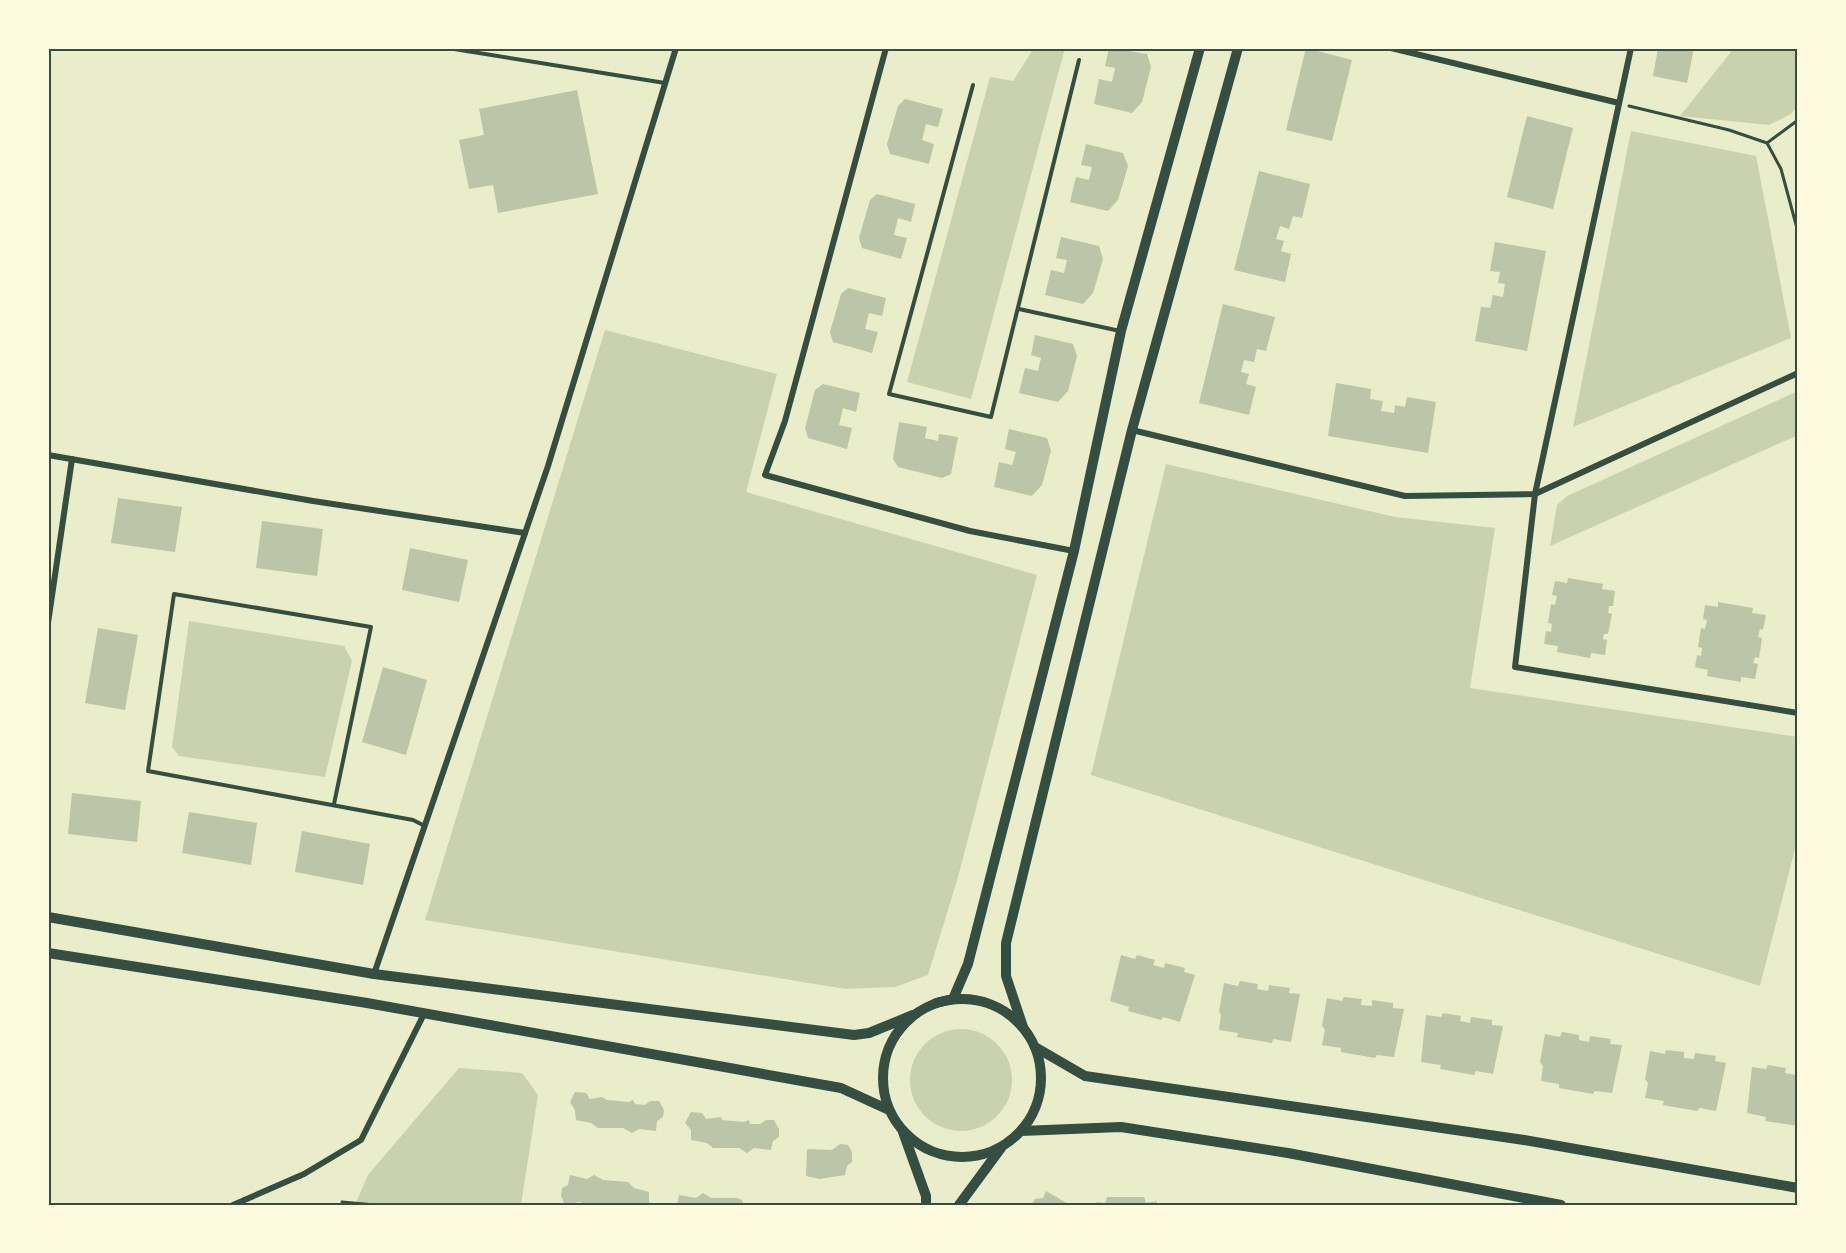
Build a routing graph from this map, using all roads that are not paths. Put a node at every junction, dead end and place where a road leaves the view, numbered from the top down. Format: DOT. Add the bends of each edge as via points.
graph roads {
  1 [pos="676,48"];
  2 [pos="886,48"];
  3 [pos="1200,48"];
  4 [pos="1238,48"];
  5 [pos="1390,48"];
  6 [pos="1631,48"];
  7 [pos="454,49"];
  8 [pos="1079,60"];
  9 [pos="666,83"];
  10 [pos="973,85"];
  11 [pos="1619,103"];
  12 [pos="1019,309"];
  13 [pos="1121,331"];
  14 [pos="1798,373"];
  15 [pos="1132,430"];
  16 [pos="48,455"];
  17 [pos="72,459"];
  18 [pos="1535,494"];
  19 [pos="525,533"];
  20 [pos="1074,551"];
  21 [pos="48,623"];
  22 [pos="1798,713"];
  23 [pos="334,804"];
  24 [pos="426,826"];
  25 [pos="48,917"];
  26 [pos="48,953"];
  27 [pos="374,974"];
  28 [pos="936,1003"];
  29 [pos="424,1014"];
  30 [pos="914,1015"];
  31 [pos="1023,1027"];
  32 [pos="1035,1047"];
  33 [pos="889,1110"];
  34 [pos="1021,1131"];
  35 [pos="903,1132"];
  36 [pos="1001,1148"];
  37 [pos="1798,1188"];
  38 [pos="232,1205"];
  39 [pos="927,1205"];
  40 [pos="959,1205"];
  41 [pos="1560,1205"];
  1 -- 9 [label="street"];
  2 -- 20 [label="street" via="785,421 765,475 970,531"];
  3 -- 13 [label="main road"];
  4 -- 15 [label="main road"];
  5 -- 11 [label="street"];
  6 -- 11 [label="street"];
  7 -- 9 [label="lane"];
  8 -- 12 [label="lane"];
  9 -- 19 [label="street"];
  10 -- 12 [label="lane" via="889,394 991,417"];
  11 -- 18 [label="street"];
  12 -- 13 [label="lane"];
  13 -- 20 [label="main road"];
  14 -- 18 [label="street"];
  15 -- 18 [label="street" via="1405,496"];
  15 -- 31 [label="main road" via="1006,943 1006,976"];
  16 -- 17 [label="street"];
  17 -- 19 [label="street"];
  17 -- 21 [label="street"];
  18 -- 22 [label="street" via="1515,667"];
  19 -- 24 [label="street"];
  20 -- 28 [label="main road" via="968,964 953,999"];
  23 -- 23 [label="lane" via="148,771 174,594 371,627"];
  23 -- 24 [label="lane"];
  24 -- 27 [label="street"];
  25 -- 27 [label="main road"];
  26 -- 29 [label="main road"];
  27 -- 30 [label="main road" via="855,1035 869,1034"];
  28 -- 30 [label="main road"];
  28 -- 31 [label="main road" via="960,998 983,1001 1005,1011"];
  29 -- 33 [label="main road" via="841,1088"];
  29 -- 38 [label="street" via="361,1140 304,1174"];
  30 -- 33 [label="main road" via="896,1034 885,1058 882,1084"];
  31 -- 32 [label="main road"];
  32 -- 34 [label="main road" via="1041,1069 1040,1091 1034,1113"];
  32 -- 37 [label="main road" via="1085,1076 1524,1140"];
  33 -- 35 [label="main road"];
  34 -- 36 [label="main road"];
  34 -- 41 [label="main road" via="1121,1127"];
  35 -- 36 [label="main road" via="924,1149 949,1157 976,1157"];
  35 -- 39 [label="main road"];
  36 -- 40 [label="main road"];
}
